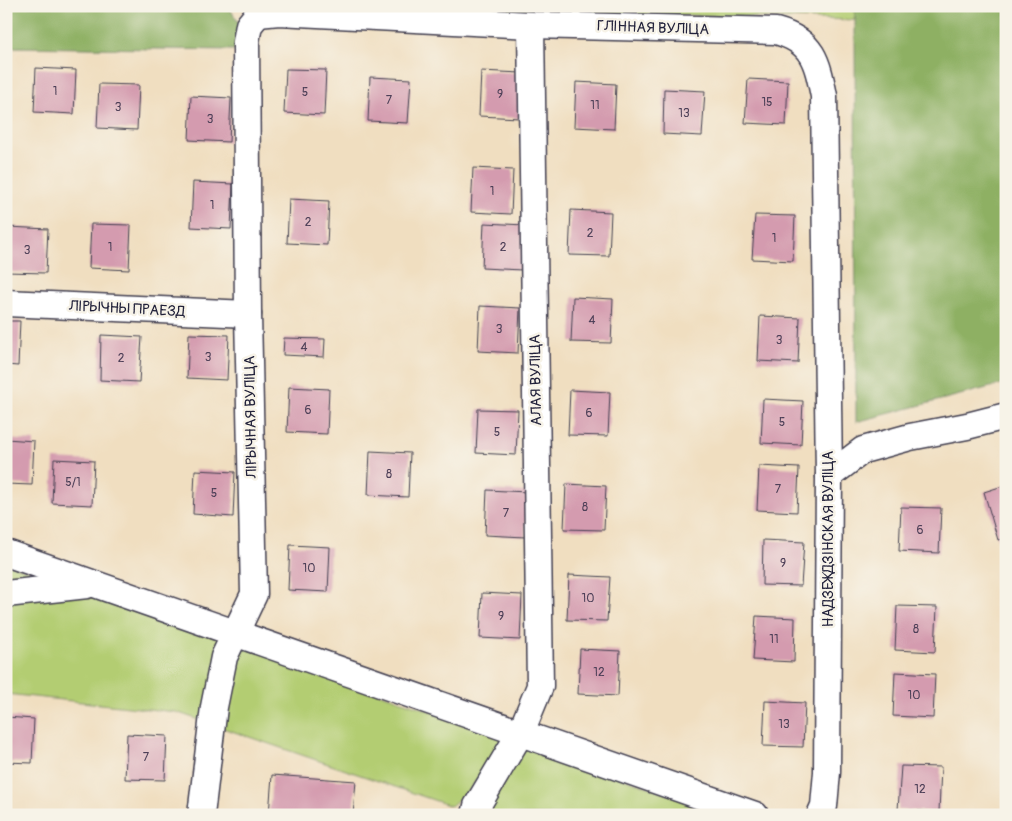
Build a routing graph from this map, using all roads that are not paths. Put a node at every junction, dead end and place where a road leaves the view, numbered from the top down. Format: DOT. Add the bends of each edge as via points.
graph roads {
  1 [pos="255,10"];
  2 [pos="531,25"];
  3 [pos="805,45"];
  4 [pos="6,303"];
  5 [pos="248,314"];
  6 [pos="1006,416"];
  7 [pos="828,424"];
  8 [pos="863,450"];
  9 [pos="829,476"];
  10 [pos="6,553"];
  11 [pos="93,584"];
  12 [pos="6,594"];
  13 [pos="235,632"];
  14 [pos="521,732"];
  15 [pos="201,815"];
  16 [pos="475,815"];
  17 [pos="755,815"];
  18 [pos="820,815"];
  1 -- 2 [label="street, ГЛІННАЯ ВУЛІЦА"];
  1 -- 5 [label="street, ЛІРЫЧНАЯ ВУЛІЦА" via="246,42"];
  2 -- 3 [label="street, ГЛІННАЯ ВУЛІЦА" via="776,31"];
  2 -- 14 [label="street, АЛАЯ ВУЛІЦА" via="540,686"];
  3 -- 7 [label="street, НАДЗЕЖДЗІНСКАЯ ВУЛІЦА" via="818,65 824,96"];
  4 -- 5 [label="street, ЛІРЫЧНЫ ПРАЕЗД"];
  5 -- 13 [label="street, ЛІРЫЧНАЯ ВУЛІЦА" via="254,594"];
  6 -- 8 [label="street"];
  7 -- 8 [label="street"];
  7 -- 9 [label="street, НАДЗЕЖДЗІНСКАЯ ВУЛІЦА"];
  8 -- 9 [label="street"];
  9 -- 18 [label="street, НАДЗЕЖДЗІНСКАЯ ВУЛІЦА" via="827,772 824,806"];
  10 -- 11 [label="street"];
  11 -- 12 [label="street"];
  11 -- 13 [label="street"];
  13 -- 14 [label="street"];
  13 -- 15 [label="street, ЛІРЫЧНАЯ ВУЛІЦА" via="224,657 214,707"];
  14 -- 16 [label="street, АЛАЯ ВУЛІЦА" via="477,806"];
  14 -- 17 [label="street"];
}
